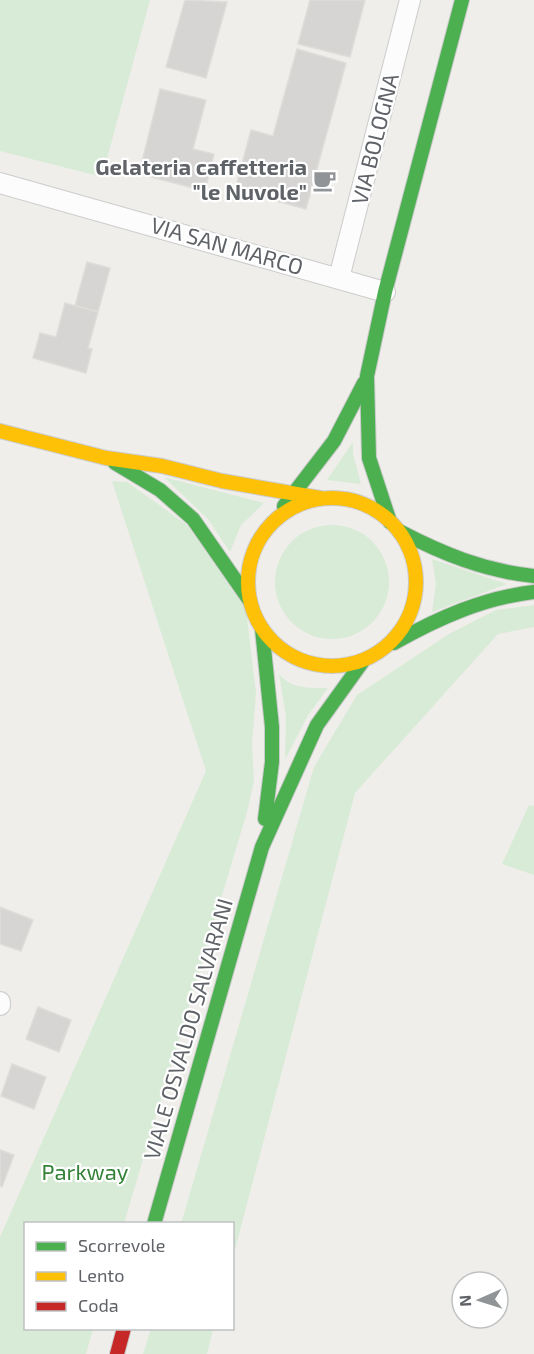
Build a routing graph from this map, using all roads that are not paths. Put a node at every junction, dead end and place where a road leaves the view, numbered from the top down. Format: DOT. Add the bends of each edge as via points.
graph roads {
  1 [pos="410,0"];
  2 [pos="462,0"];
  3 [pos="0,183"];
  4 [pos="339,278"];
  5 [pos="385,292"];
  6 [pos="367,376"];
  7 [pos="0,430"];
  8 [pos="106,458"];
  9 [pos="292,494"];
  10 [pos="321,499"];
  11 [pos="273,522"];
  12 [pos="394,526"];
  13 [pos="534,576"];
  14 [pos="534,592"];
  15 [pos="250,601"];
  16 [pos="262,629"];
  17 [pos="385,648"];
  18 [pos="363,661"];
  19 [pos="262,847"];
  20 [pos="155,1222"];
  21 [pos="124,1330"];
  22 [pos="117,1354"];
  1 -- 4 [label="street, VIA BOLOGNA"];
  2 -- 5 [label="main road"];
  3 -- 4 [label="street, VIA SAN MARCO"];
  4 -- 5 [label="street, VIA SAN MARCO"];
  5 -- 6 [label="main road"];
  6 -- 9 [label="main road" via="334,441"];
  6 -- 12 [label="main road" via="369,458"];
  7 -- 8 [label="main road"];
  8 -- 9 [label="main road"];
  8 -- 15 [label="main road" via="160,490 193,519"];
  9 -- 10 [label="main road"];
  9 -- 11 [label="main road"];
  10 -- 11 [label="main road" via="287,511"];
  10 -- 12 [label="main road" via="358,502"];
  11 -- 15 [label="main road" via="251,558"];
  12 -- 13 [label="main road" via="455,561 501,573"];
  12 -- 17 [label="main road" via="413,560 416,592 406,623"];
  14 -- 17 [label="main road" via="467,608 425,625"];
  15 -- 16 [label="main road"];
  16 -- 18 [label="main road" via="277,646 317,665"];
  16 -- 19 [label="main road, VIALE OSVALDO SALVARANI" via="272,727"];
  17 -- 18 [label="main road"];
  18 -- 19 [label="main road, VIALE OSVALDO SALVARANI" via="317,725"];
  19 -- 20 [label="main road, VIALE OSVALDO SALVARANI"];
  21 -- 22 [label="main road"];
}
